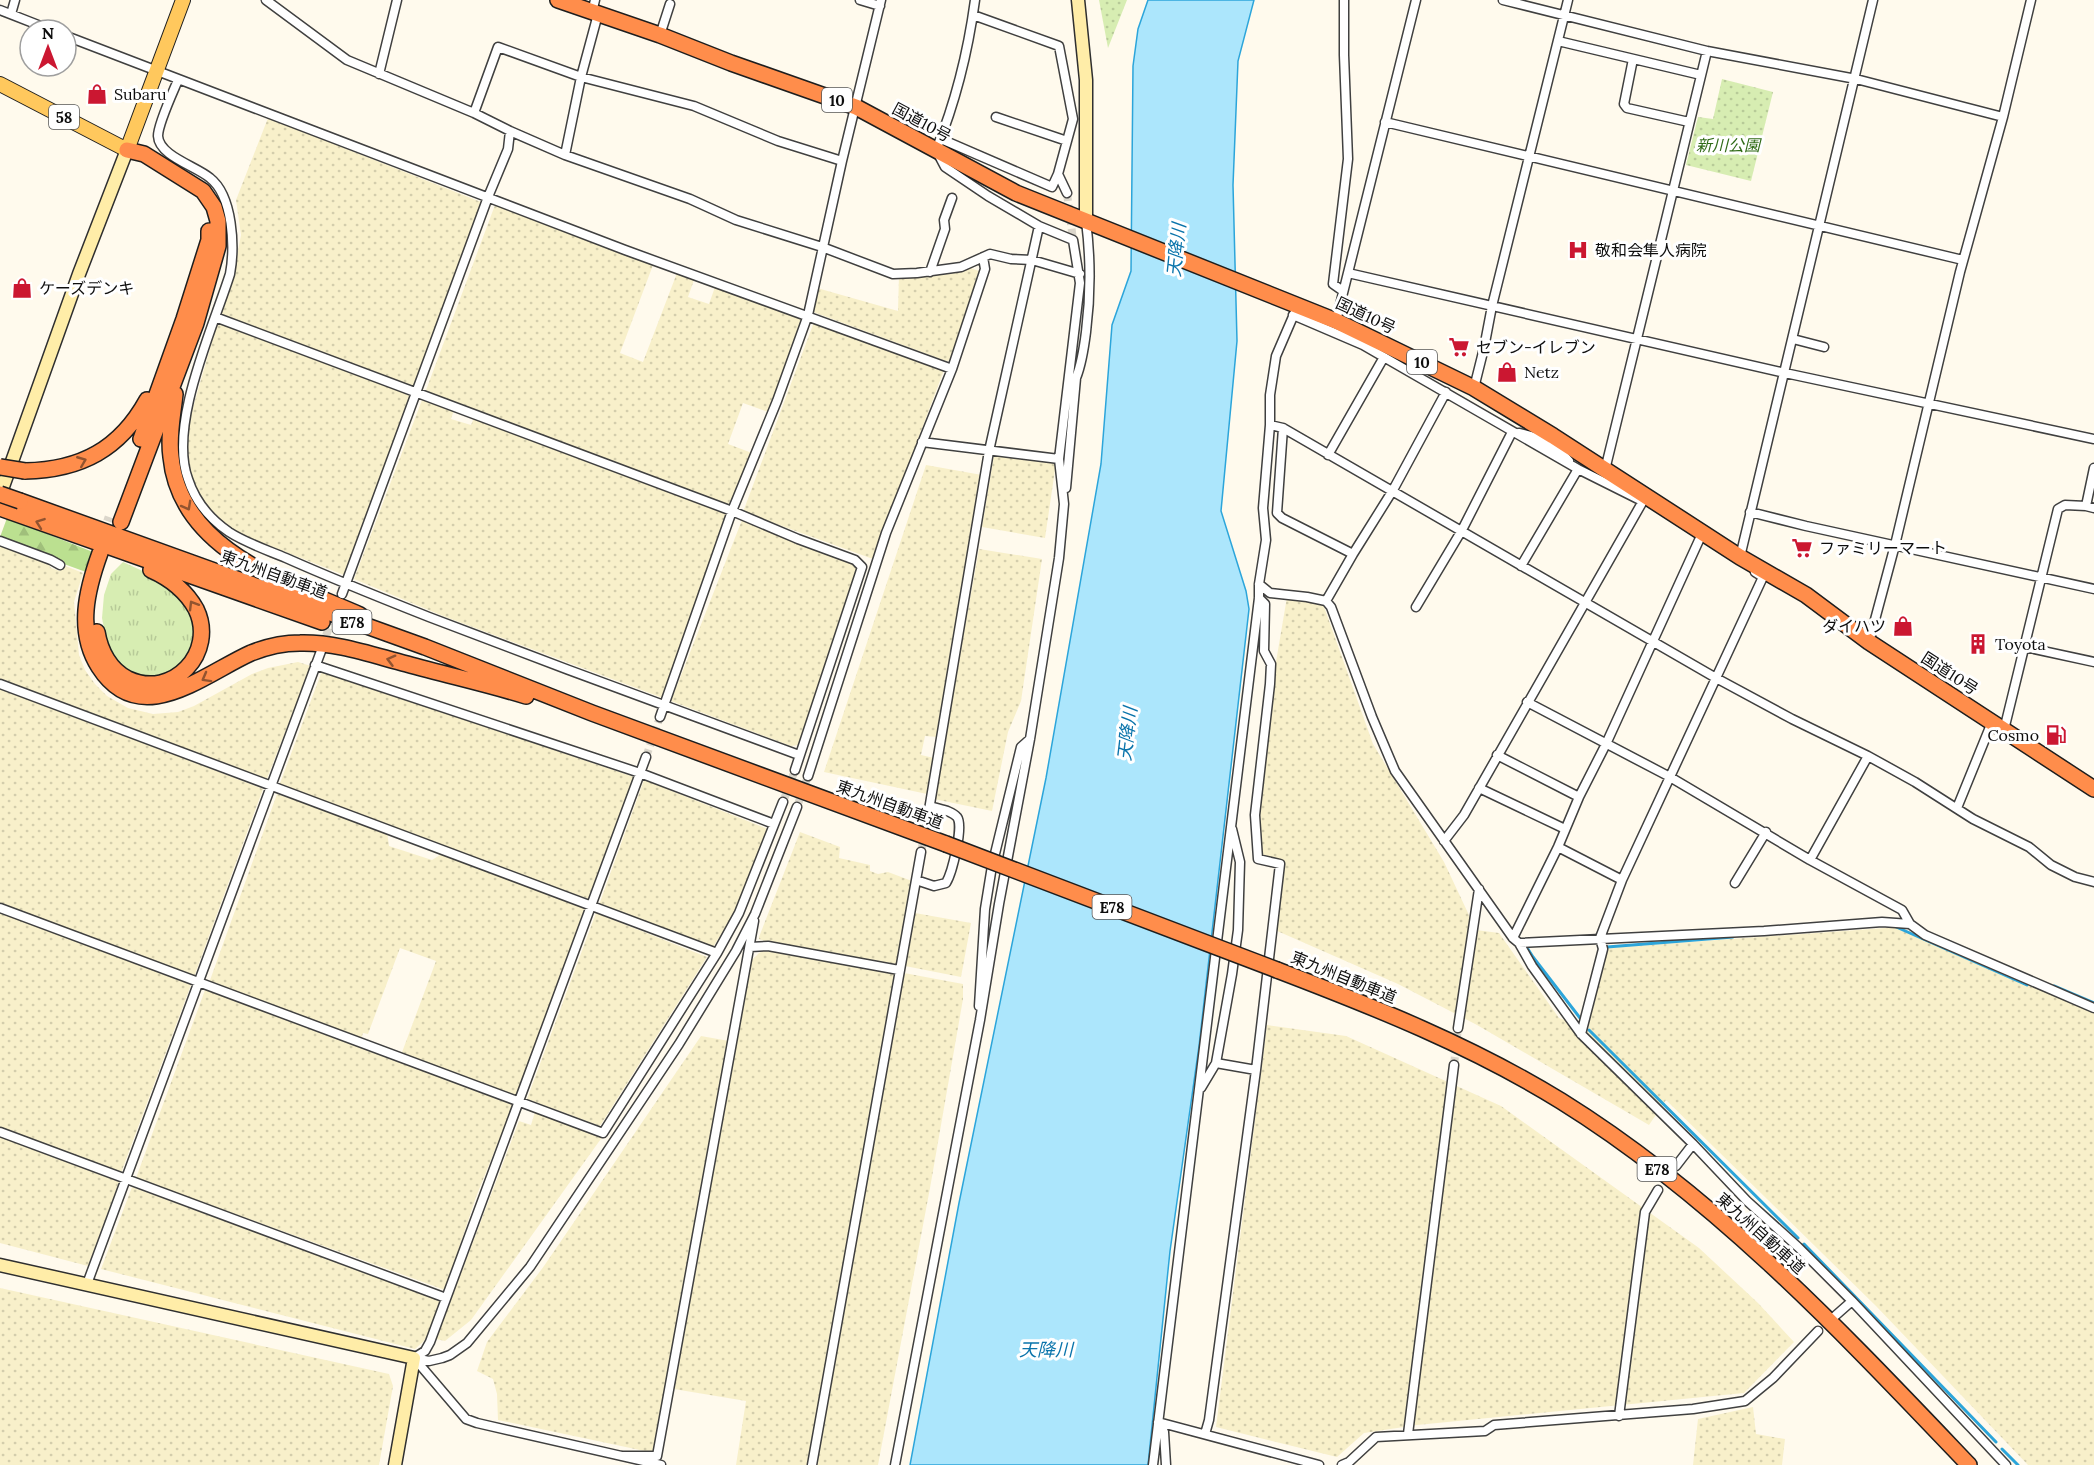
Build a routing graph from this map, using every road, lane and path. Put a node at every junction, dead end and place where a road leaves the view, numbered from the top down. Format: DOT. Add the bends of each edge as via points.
graph roads {
  1 [pos="15,0"];
  2 [pos="183,0"];
  3 [pos="266,0"];
  4 [pos="397,0"];
  5 [pos="558,0"];
  6 [pos="860,0"];
  7 [pos="975,0"];
  8 [pos="1078,0"];
  9 [pos="1344,0"];
  10 [pos="1416,0"];
  11 [pos="1503,0"];
  12 [pos="1568,0"];
  13 [pos="1873,0"];
  14 [pos="2031,0"];
  15 [pos="880,3"];
  16 [pos="670,4"];
  17 [pos="595,9"];
  18 [pos="0,10"];
  19 [pos="11,14"];
  20 [pos="973,15"];
  21 [pos="1564,15"];
  22 [pos="21,18"];
  23 [pos="660,35"];
  24 [pos="1558,40"];
  25 [pos="78,41"];
  26 [pos="1707,51"];
  27 [pos="1633,59"];
  28 [pos="157,71"];
  29 [pos="379,74"];
  30 [pos="1701,75"];
  31 [pos="581,77"];
  32 [pos="1856,79"];
  33 [pos="178,80"];
  34 [pos="0,84"];
  35 [pos="856,107"];
  36 [pos="474,113"];
  37 [pos="996,117"];
  38 [pos="2003,117"];
  39 [pos="1073,119"];
  40 [pos="1087,120"];
  41 [pos="1385,122"];
  42 [pos="1689,122"];
  43 [pos="510,131"];
  44 [pos="1067,141"];
  45 [pos="939,145"];
  46 [pos="127,150"];
  47 [pos="565,155"];
  48 [pos="1529,157"];
  49 [pos="842,161"];
  50 [pos="1058,174"];
  51 [pos="1673,191"];
  52 [pos="1067,193"];
  53 [pos="488,197"];
  54 [pos="952,198"];
  55 [pos="1086,221"];
  56 [pos="1039,226"];
  57 [pos="1820,226"];
  58 [pos="822,247"];
  59 [pos="983,257"];
  60 [pos="1032,260"];
  61 [pos="1963,260"];
  62 [pos="930,272"];
  63 [pos="1348,273"];
  64 [pos="1080,274"];
  65 [pos="1090,285"];
  66 [pos="1343,291"];
  67 [pos="1292,306"];
  68 [pos="1492,306"];
  69 [pos="1077,309"];
  70 [pos="808,315"];
  71 [pos="215,317"];
  72 [pos="1336,321"];
  73 [pos="1637,339"];
  74 [pos="1793,339"];
  75 [pos="1824,346"];
  76 [pos="1384,357"];
  77 [pos="173,366"];
  78 [pos="952,369"];
  79 [pos="1785,373"];
  80 [pos="1474,388"];
  81 [pos="1446,392"];
  82 [pos="417,393"];
  83 [pos="1929,403"];
  84 [pos="1270,424"];
  85 [pos="1284,428"];
  86 [pos="1512,432"];
  87 [pos="1550,439"];
  88 [pos="2094,439"];
  89 [pos="922,442"];
  90 [pos="989,451"];
  91 [pos="1328,455"];
  92 [pos="1059,459"];
  93 [pos="0,467"];
  94 [pos="2094,468"];
  95 [pos="1578,469"];
  96 [pos="1605,470"];
  97 [pos="1392,490"];
  98 [pos="0,494"];
  99 [pos="1643,501"];
  100 [pos="1064,504"];
  101 [pos="2090,507"];
  102 [pos="0,508"];
  103 [pos="17,508"];
  104 [pos="732,511"];
  105 [pos="1750,512"];
  106 [pos="116,520"];
  107 [pos="1462,530"];
  108 [pos="65,533"];
  109 [pos="1700,538"];
  110 [pos="0,541"];
  111 [pos="1895,545"];
  112 [pos="107,548"];
  113 [pos="1353,554"];
  114 [pos="1740,557"];
  115 [pos="60,565"];
  116 [pos="1521,566"];
  117 [pos="2041,578"];
  118 [pos="1259,584"];
  119 [pos="345,585"];
  120 [pos="2094,589"];
  121 [pos="342,594"];
  122 [pos="1259,598"];
  123 [pos="1326,601"];
  124 [pos="1586,603"];
  125 [pos="1416,607"];
  126 [pos="1653,640"];
  127 [pos="1869,642"];
  128 [pos="2025,647"];
  129 [pos="425,648"];
  130 [pos="321,651"];
  131 [pos="2094,662"];
  132 [pos="315,665"];
  133 [pos="1716,678"];
  134 [pos="0,684"];
  135 [pos="1527,702"];
  136 [pos="664,706"];
  137 [pos="592,713"];
  138 [pos="660,717"];
  139 [pos="1998,726"];
  140 [pos="1030,740"];
  141 [pos="1606,744"];
  142 [pos="688,749"];
  143 [pos="799,755"];
  144 [pos="1497,755"];
  145 [pos="1868,756"];
  146 [pos="646,757"];
  147 [pos="640,773"];
  148 [pos="1670,777"];
  149 [pos="271,787"];
  150 [pos="1479,788"];
  151 [pos="2094,789"];
  152 [pos="1579,796"];
  153 [pos="783,802"];
  154 [pos="797,807"];
  155 [pos="1957,808"];
  156 [pos="1231,823"];
  157 [pos="774,824"];
  158 [pos="1565,829"];
  159 [pos="1766,832"];
  160 [pos="1444,841"];
  161 [pos="1558,848"];
  162 [pos="921,852"];
  163 [pos="1810,860"];
  164 [pos="916,880"];
  165 [pos="1622,880"];
  166 [pos="2094,882"];
  167 [pos="1735,883"];
  168 [pos="1479,889"];
  169 [pos="591,906"];
  170 [pos="0,908"];
  171 [pos="755,914"];
  172 [pos="1910,924"];
  173 [pos="1600,938"];
  174 [pos="1516,940"];
  175 [pos="750,947"];
  176 [pos="717,953"];
  177 [pos="899,970"];
  178 [pos="198,983"];
  179 [pos="2094,1008"];
  180 [pos="980,1020"];
  181 [pos="1458,1028"];
  182 [pos="1581,1034"];
  183 [pos="1216,1063"];
  184 [pos="1454,1065"];
  185 [pos="1256,1070"];
  186 [pos="1198,1092"];
  187 [pos="518,1102"];
  188 [pos="0,1132"];
  189 [pos="1693,1144"];
  190 [pos="1676,1166"];
  191 [pos="126,1179"];
  192 [pos="1658,1190"];
  193 [pos="0,1265"];
  194 [pos="87,1284"];
  195 [pos="446,1298"];
  196 [pos="1852,1301"];
  197 [pos="1835,1316"];
  198 [pos="1818,1331"];
  199 [pos="414,1358"];
  200 [pos="1619,1416"];
  201 [pos="1158,1422"];
  202 [pos="1205,1434"];
  203 [pos="1407,1434"];
  204 [pos="622,1456"];
  205 [pos="396,1465"];
  206 [pos="661,1465"];
  207 [pos="812,1465"];
  208 [pos="896,1465"];
  209 [pos="1153,1465"];
  210 [pos="1166,1465"];
  211 [pos="1319,1465"];
  212 [pos="1342,1465"];
  213 [pos="1969,1465"];
  214 [pos="2006,1465"];
  1 -- 19 [label="street"];
  2 -- 28 [label="main road"];
  3 -- 29 [label="street" via="347,60"];
  4 -- 29 [label="street"];
  5 -- 17 [label="highway, 国道10号 / 10"];
  6 -- 15 [label="street"];
  7 -- 20 [label="street"];
  8 -- 40 [label="street"];
  9 -- 66 [label="street" via="1348,159 1333,284"];
  10 -- 41 [label="street"];
  11 -- 21 [label="street"];
  12 -- 21 [label="street"];
  13 -- 32 [label="street"];
  14 -- 38 [label="street"];
  15 -- 35 [label="street"];
  16 -- 23 [label="street"];
  17 -- 23 [label="highway, 国道10号 / 10"];
  17 -- 31 [label="street"];
  18 -- 19 [label="street"];
  19 -- 22 [label="street"];
  20 -- 39 [label="street" via="1059,46"];
  20 -- 45 [label="street" via="962,77"];
  21 -- 24 [label="street"];
  21 -- 26 [label="street"];
  23 -- 35 [label="highway, 国道10号 / 10"];
  24 -- 27 [label="street"];
  24 -- 48 [label="street"];
  25 -- 28 [label="street"];
  26 -- 30 [label="street"];
  26 -- 32 [label="street"];
  27 -- 30 [label="street"];
  27 -- 42 [label="street" via="1624,104"];
  28 -- 33 [label="street"];
  28 -- 46 [label="main road"];
  29 -- 36 [label="street"];
  30 -- 42 [label="street"];
  31 -- 36 [label="street" via="498,47"];
  31 -- 47 [label="street"];
  31 -- 49 [label="street" via="693,106 778,141"];
  32 -- 38 [label="street"];
  32 -- 57 [label="street"];
  33 -- 53 [label="street"];
  33 -- 71 [label="street" via="159,131 160,143 167,152 211,178 229,212 231,267"];
  34 -- 46 [label="main road, 58"];
  35 -- 45 [label="highway, 国道10号 / 10"];
  35 -- 49 [label="street"];
  36 -- 43 [label="street"];
  37 -- 44 [label="street"];
  38 -- 61 [label="street"];
  39 -- 40 [label="street"];
  39 -- 44 [label="street"];
  40 -- 55 [label="street"];
  41 -- 48 [label="street"];
  41 -- 63 [label="street"];
  42 -- 51 [label="street"];
  43 -- 47 [label="street"];
  43 -- 53 [label="street" via="508,149"];
  44 -- 50 [label="street"];
  45 -- 50 [label="street" via="1052,187"];
  45 -- 55 [label="highway, 国道10号 / 10" via="1016,193"];
  45 -- 56 [label="street" via="945,167"];
  46 -- 77 [label="highway" via="144,154 203,191 218,221 218,246 196,322"];
  46 -- 98 [label="street"];
  47 -- 58 [label="street" via="690,199 736,220"];
  48 -- 51 [label="street"];
  48 -- 68 [label="street"];
  49 -- 58 [label="street"];
  50 -- 52 [label="street"];
  51 -- 57 [label="street"];
  51 -- 73 [label="street"];
  53 -- 70 [label="street"];
  53 -- 82 [label="street"];
  54 -- 62 [label="street"];
  55 -- 65 [label="street"];
  55 -- 67 [label="highway, 国道10号 / 10"];
  56 -- 60 [label="street"];
  56 -- 64 [label="street" via="1073,240"];
  57 -- 61 [label="street"];
  57 -- 74 [label="street"];
  58 -- 62 [label="street" via="893,274"];
  58 -- 70 [label="street"];
  59 -- 60 [label="street" via="990,254"];
  59 -- 62 [label="street" via="961,267"];
  59 -- 78 [label="street" via="985,269"];
  60 -- 64 [label="street"];
  60 -- 90 [label="street"];
  61 -- 83 [label="street"];
  63 -- 66 [label="street"];
  63 -- 68 [label="street"];
  64 -- 69 [label="street"];
  65 -- 69 [label="street"];
  65 -- 100 [label="street"];
  66 -- 72 [label="street"];
  67 -- 72 [label="highway, 国道10号 / 10"];
  67 -- 76 [label="street"];
  67 -- 84 [label="street" via="1276,356"];
  68 -- 73 [label="street"];
  68 -- 80 [label="street"];
  69 -- 92 [label="street"];
  70 -- 78 [label="street"];
  70 -- 104 [label="street"];
  71 -- 82 [label="street"];
  71 -- 119 [label="street" via="183,430 183,459 190,486 205,511 226,530"];
  72 -- 80 [label="highway, 国道10号 / 10"];
  73 -- 79 [label="street"];
  73 -- 96 [label="street"];
  74 -- 75 [label="street"];
  74 -- 79 [label="street"];
  76 -- 81 [label="street"];
  76 -- 91 [label="street"];
  93 -- 77 [label="highway, one-way, bridge" via="25,471 66,467 103,450 133,423"];
  77 -- 106 [label="highway"];
  77 -- 129 [label="highway, one-way" via="170,456 181,496 198,524 256,569"];
  78 -- 89 [label="street"];
  79 -- 83 [label="street"];
  79 -- 105 [label="street"];
  80 -- 87 [label="highway, 国道10号 / 10"];
  81 -- 86 [label="street"];
  81 -- 97 [label="street"];
  82 -- 104 [label="street"];
  82 -- 119 [label="street"];
  83 -- 88 [label="street"];
  83 -- 111 [label="street"];
  84 -- 85 [label="street"];
  84 -- 118 [label="street" via="1263,508 1266,540"];
  85 -- 91 [label="street"];
  85 -- 113 [label="street" via="1277,513"];
  86 -- 87 [label="street"];
  86 -- 95 [label="street"];
  86 -- 107 [label="street"];
  87 -- 95 [label="street"];
  87 -- 96 [label="highway, 国道10号 / 10"];
  89 -- 90 [label="street"];
  89 -- 143 [label="street" via="886,533 808,774 795,768"];
  90 -- 92 [label="street"];
  90 -- 164 [label="street" via="929,811 951,813 957,818 955,852 946,883 934,886"];
  91 -- 97 [label="street"];
  92 -- 100 [label="street"];
  94 -- 101 [label="street"];
  95 -- 99 [label="street"];
  95 -- 116 [label="street"];
  96 -- 114 [label="highway, 国道10号 / 10"];
  97 -- 107 [label="street"];
  97 -- 113 [label="street"];
  98 -- 103 [label="highway, E78, bridge"];
  99 -- 109 [label="street"];
  99 -- 124 [label="street"];
  100 -- 140 [label="street"];
  101 -- 117 [label="street" via="2058,508"];
  102 -- 103 [label="highway, E78"];
  108 -- 103 [label="highway, E78, one-way"];
  103 -- 112 [label="highway, E78"];
  104 -- 136 [label="street"];
  104 -- 143 [label="street" via="855,560 862,567"];
  105 -- 111 [label="street"];
  105 -- 114 [label="street"];
  107 -- 116 [label="street"];
  107 -- 125 [label="street"];
  108 -- 112 [label="highway, E78"];
  112 -- 108 [label="highway, one-way" via="100,584 96,613 98,642 104,655 117,672 131,681 148,684 173,680 192,664 199,649 201,626 193,603 159,573"];
  109 -- 126 [label="street"];
  109 -- 133 [label="street" via="1763,577"];
  110 -- 115 [label="street"];
  111 -- 117 [label="street"];
  111 -- 127 [label="street"];
  112 -- 129 [label="highway, 東九州自動車道 / E78"];
  112 -- 137 [label="highway, 東九州自動車道 / E78"];
  142 -- 112 [label="highway, one-way" via="514,693 318,643 263,648 175,693 142,696 125,691 103,674 86,634 86,601 92,576"];
  113 -- 123 [label="street"];
  114 -- 127 [label="highway, 国道10号 / 10" via="1806,595"];
  116 -- 124 [label="street"];
  117 -- 120 [label="street"];
  117 -- 128 [label="street"];
  118 -- 122 [label="street"];
  118 -- 123 [label="street" via="1270,594"];
  119 -- 121 [label="street"];
  119 -- 136 [label="street"];
  122 -- 156 [label="street"];
  122 -- 185 [label="street" via="1265,604 1264,651 1271,664 1255,815 1258,859 1280,864"];
  123 -- 160 [label="street" via="1395,771"];
  124 -- 126 [label="street"];
  124 -- 135 [label="street"];
  126 -- 133 [label="street"];
  126 -- 141 [label="street"];
  127 -- 139 [label="highway, 国道10号 / 10"];
  128 -- 131 [label="street"];
  128 -- 139 [label="street"];
  129 -- 137 [label="highway, 東九州自動車道 / E78"];
  130 -- 132 [label="street"];
  132 -- 147 [label="street"];
  132 -- 149 [label="street"];
  133 -- 145 [label="street"];
  133 -- 148 [label="street"];
  134 -- 149 [label="street"];
  135 -- 141 [label="street"];
  135 -- 144 [label="street"];
  136 -- 138 [label="street"];
  136 -- 143 [label="street"];
  137 -- 142 [label="highway, 東九州自動車道 / E78"];
  139 -- 151 [label="highway, 国道10号 / 10"];
  139 -- 155 [label="street"];
  140 -- 180 [label="street"];
  140 -- 180 [label="street" via="1021,747 992,866 978,997"];
  141 -- 148 [label="street"];
  141 -- 152 [label="street"];
  142 -- 213 [label="highway, 東九州自動車道 / E78, bridge" via="1277,970 1416,1026 1504,1069 1608,1132 1744,1239"];
  144 -- 150 [label="street"];
  144 -- 152 [label="street"];
  145 -- 155 [label="street"];
  145 -- 163 [label="street"];
  146 -- 147 [label="street"];
  147 -- 157 [label="street"];
  147 -- 169 [label="street"];
  148 -- 159 [label="street"];
  148 -- 165 [label="street"];
  149 -- 169 [label="street"];
  149 -- 178 [label="street"];
  150 -- 158 [label="street"];
  150 -- 160 [label="street"];
  152 -- 158 [label="street"];
  153 -- 157 [label="street"];
  154 -- 171 [label="street"];
  155 -- 166 [label="street" via="2029,848 2051,865"];
  156 -- 183 [label="street" via="1240,862 1238,930"];
  156 -- 186 [label="street"];
  157 -- 176 [label="street" via="739,914"];
  158 -- 161 [label="street"];
  159 -- 163 [label="street"];
  159 -- 167 [label="street"];
  160 -- 168 [label="street"];
  161 -- 165 [label="street"];
  161 -- 174 [label="street"];
  162 -- 164 [label="street"];
  163 -- 172 [label="street" via="1902,910"];
  164 -- 177 [label="street"];
  165 -- 173 [label="street"];
  168 -- 174 [label="street"];
  168 -- 181 [label="street"];
  169 -- 176 [label="street"];
  169 -- 187 [label="street"];
  170 -- 178 [label="street"];
  171 -- 175 [label="street"];
  171 -- 199 [label="street" via="679,1044 523,1276 466,1343 442,1358"];
  172 -- 173 [label="street" via="1882,922"];
  172 -- 179 [label="street" via="1925,935"];
  173 -- 174 [label="street"];
  173 -- 182 [label="street" via="1603,949"];
  174 -- 182 [label="street"];
  175 -- 177 [label="street" via="768,946"];
  175 -- 204 [label="street" via="657,1456"];
  176 -- 187 [label="street" via="603,1133"];
  177 -- 207 [label="street"];
  178 -- 187 [label="street"];
  178 -- 191 [label="street"];
  180 -- 208 [label="street"];
  182 -- 189 [label="street"];
  183 -- 185 [label="street"];
  183 -- 186 [label="street"];
  184 -- 203 [label="street"];
  185 -- 202 [label="street"];
  186 -- 201 [label="street"];
  187 -- 195 [label="street"];
  188 -- 191 [label="street"];
  189 -- 190 [label="street"];
  189 -- 196 [label="street"];
  191 -- 194 [label="street"];
  191 -- 195 [label="street"];
  192 -- 200 [label="street" via="1645,1212"];
  193 -- 194 [label="street"];
  194 -- 199 [label="street"];
  195 -- 199 [label="street" via="430,1342"];
  196 -- 197 [label="street"];
  196 -- 214 [label="street"];
  198 -- 200 [label="street" via="1745,1401"];
  199 -- 204 [label="street" via="466,1419"];
  199 -- 205 [label="street"];
  200 -- 203 [label="street" via="1494,1425 1485,1431"];
  201 -- 202 [label="street"];
  201 -- 209 [label="street"];
  201 -- 210 [label="street" via="1164,1432"];
  202 -- 211 [label="street"];
  203 -- 212 [label="street" via="1376,1437"];
  204 -- 206 [label="street"];
}
